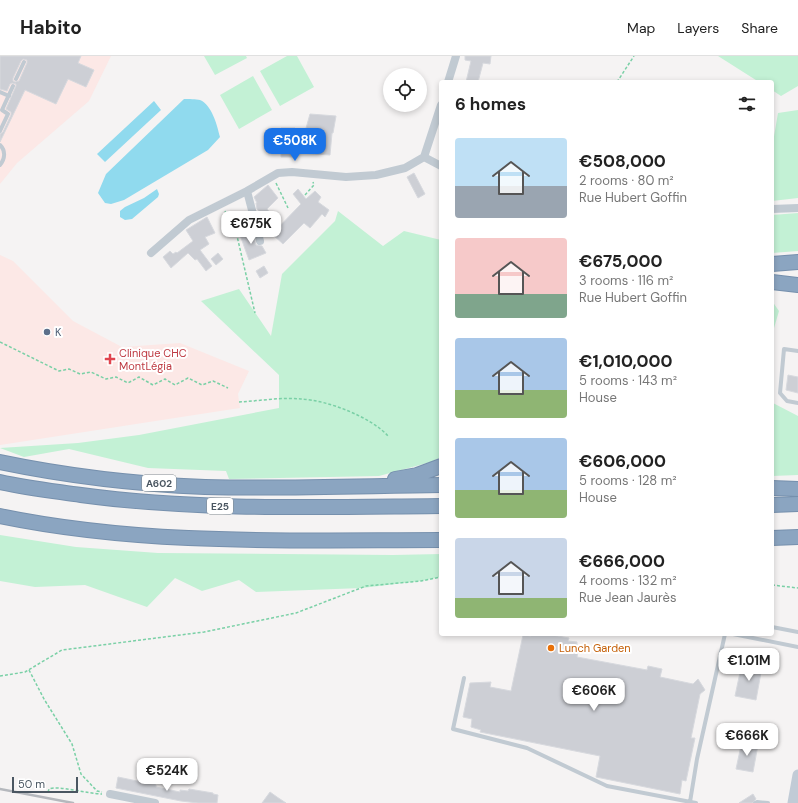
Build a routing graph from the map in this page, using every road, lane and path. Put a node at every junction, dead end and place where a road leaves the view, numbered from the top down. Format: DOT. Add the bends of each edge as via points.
graph roads {
  1 [pos="456,56"];
  2 [pos="634,56"];
  3 [pos="24,62"];
  4 [pos="16,79"];
  5 [pos="449,80"];
  6 [pos="618,80"];
  7 [pos="13,86"];
  8 [pos="0,92"];
  9 [pos="9,96"];
  10 [pos="1,110"];
  11 [pos="439,111"];
  12 [pos="0,131"];
  13 [pos="0,145"];
  14 [pos="424,158"];
  15 [pos="0,165"];
  16 [pos="439,165"];
  17 [pos="312,174"];
  18 [pos="273,176"];
  19 [pos="247,191"];
  20 [pos="305,195"];
  21 [pos="222,204"];
  22 [pos="288,208"];
  23 [pos="798,208"];
  24 [pos="774,209"];
  25 [pos="260,241"];
  26 [pos="151,253"];
  27 [pos="798,262"];
  28 [pos="774,264"];
  29 [pos="774,282"];
  30 [pos="798,285"];
  31 [pos="256,313"];
  32 [pos="0,342"];
  33 [pos="798,350"];
  34 [pos="228,388"];
  35 [pos="239,402"];
  36 [pos="798,403"];
  37 [pos="388,436"];
  38 [pos="0,462"];
  39 [pos="439,467"];
  40 [pos="0,482"];
  41 [pos="439,485"];
  42 [pos="319,487"];
  43 [pos="774,488"];
  44 [pos="798,489"];
  45 [pos="798,504"];
  46 [pos="774,505"];
  47 [pos="439,506"];
  48 [pos="0,516"];
  49 [pos="774,538"];
  50 [pos="798,538"];
  51 [pos="439,540"];
  52 [pos="439,577"];
  53 [pos="774,586"];
  54 [pos="798,588"];
  55 [pos="774,627"];
  56 [pos="798,632"];
  57 [pos="725,636"];
  58 [pos="743,636"];
  59 [pos="798,647"];
  60 [pos="29,670"];
  61 [pos="0,676"];
  62 [pos="464,678"];
  63 [pos="798,775"];
  64 [pos="48,792"];
  65 [pos="110,794"];
  66 [pos="690,802"];
  67 [pos="756,802"];
  68 [pos="155,803"];
  69 [pos="696,803"];
  70 [pos="768,803"];
  71 [pos="793,803"];
  1 -- 5 [label="street"];
  2 -- 6 [label="path"];
  3 -- 4 [label="lane"];
  7 -- 9 [label="lane"];
  8 -- 9 [label="lane"];
  9 -- 10 [label="lane"];
  10 -- 12 [label="lane" via="8,114"];
  11 -- 14 [label="street"];
  13 -- 15 [label="lane" via="5,154"];
  14 -- 16 [label="street"];
  14 -- 17 [label="street" via="405,168 376,175 346,177"];
  17 -- 18 [label="street" via="292,172"];
  17 -- 20 [label="path" via="314,185"];
  18 -- 19 [label="street"];
  18 -- 22 [label="path"];
  19 -- 21 [label="street"];
  19 -- 25 [label="street"];
  21 -- 26 [label="street" via="188,220"];
  21 -- 31 [label="path" via="237,236"];
  23 -- 24 [label="street"];
  27 -- 28 [label="highway"];
  29 -- 30 [label="highway"];
  32 -- 34 [label="path" via="59,371 69,369 80,374 90,372 106,379 116,377 128,383 139,377 153,385 165,379 175,385 188,378 202,385 213,381"];
  33 -- 36 [label="lane" via="784,349 780,393 787,401"];
  35 -- 37 [label="path" via="286,399 316,401 358,415 383,430"];
  38 -- 42 [label="highway, A602" via="74,475 144,482 210,487"];
  39 -- 42 [label="highway, A602" via="417,475 384,482"];
  40 -- 47 [label="highway, E25" via="121,500 185,504 248,507"];
  41 -- 42 [label="highway"];
  43 -- 44 [label="highway"];
  45 -- 46 [label="highway"];
  48 -- 51 [label="highway" via="78,528 200,539"];
  49 -- 50 [label="highway"];
  52 -- 60 [label="path" via="366,586 296,613 204,632 62,650"];
  53 -- 54 [label="path"];
  55 -- 56 [label="lane"];
  57 -- 66 [label="lane"];
  58 -- 59 [label="lane"];
  60 -- 61 [label="path"];
  60 -- 65 [label="path" via="72,744 81,774 97,791"];
  62 -- 66 [label="lane" via="453,729 527,748 607,786"];
  63 -- 71 [label="main road"];
  64 -- 65 [label="path" via="49,789 55,788"];
  65 -- 68 [label="street"];
  66 -- 69 [label="lane"];
  67 -- 70 [label="lane"];
}
